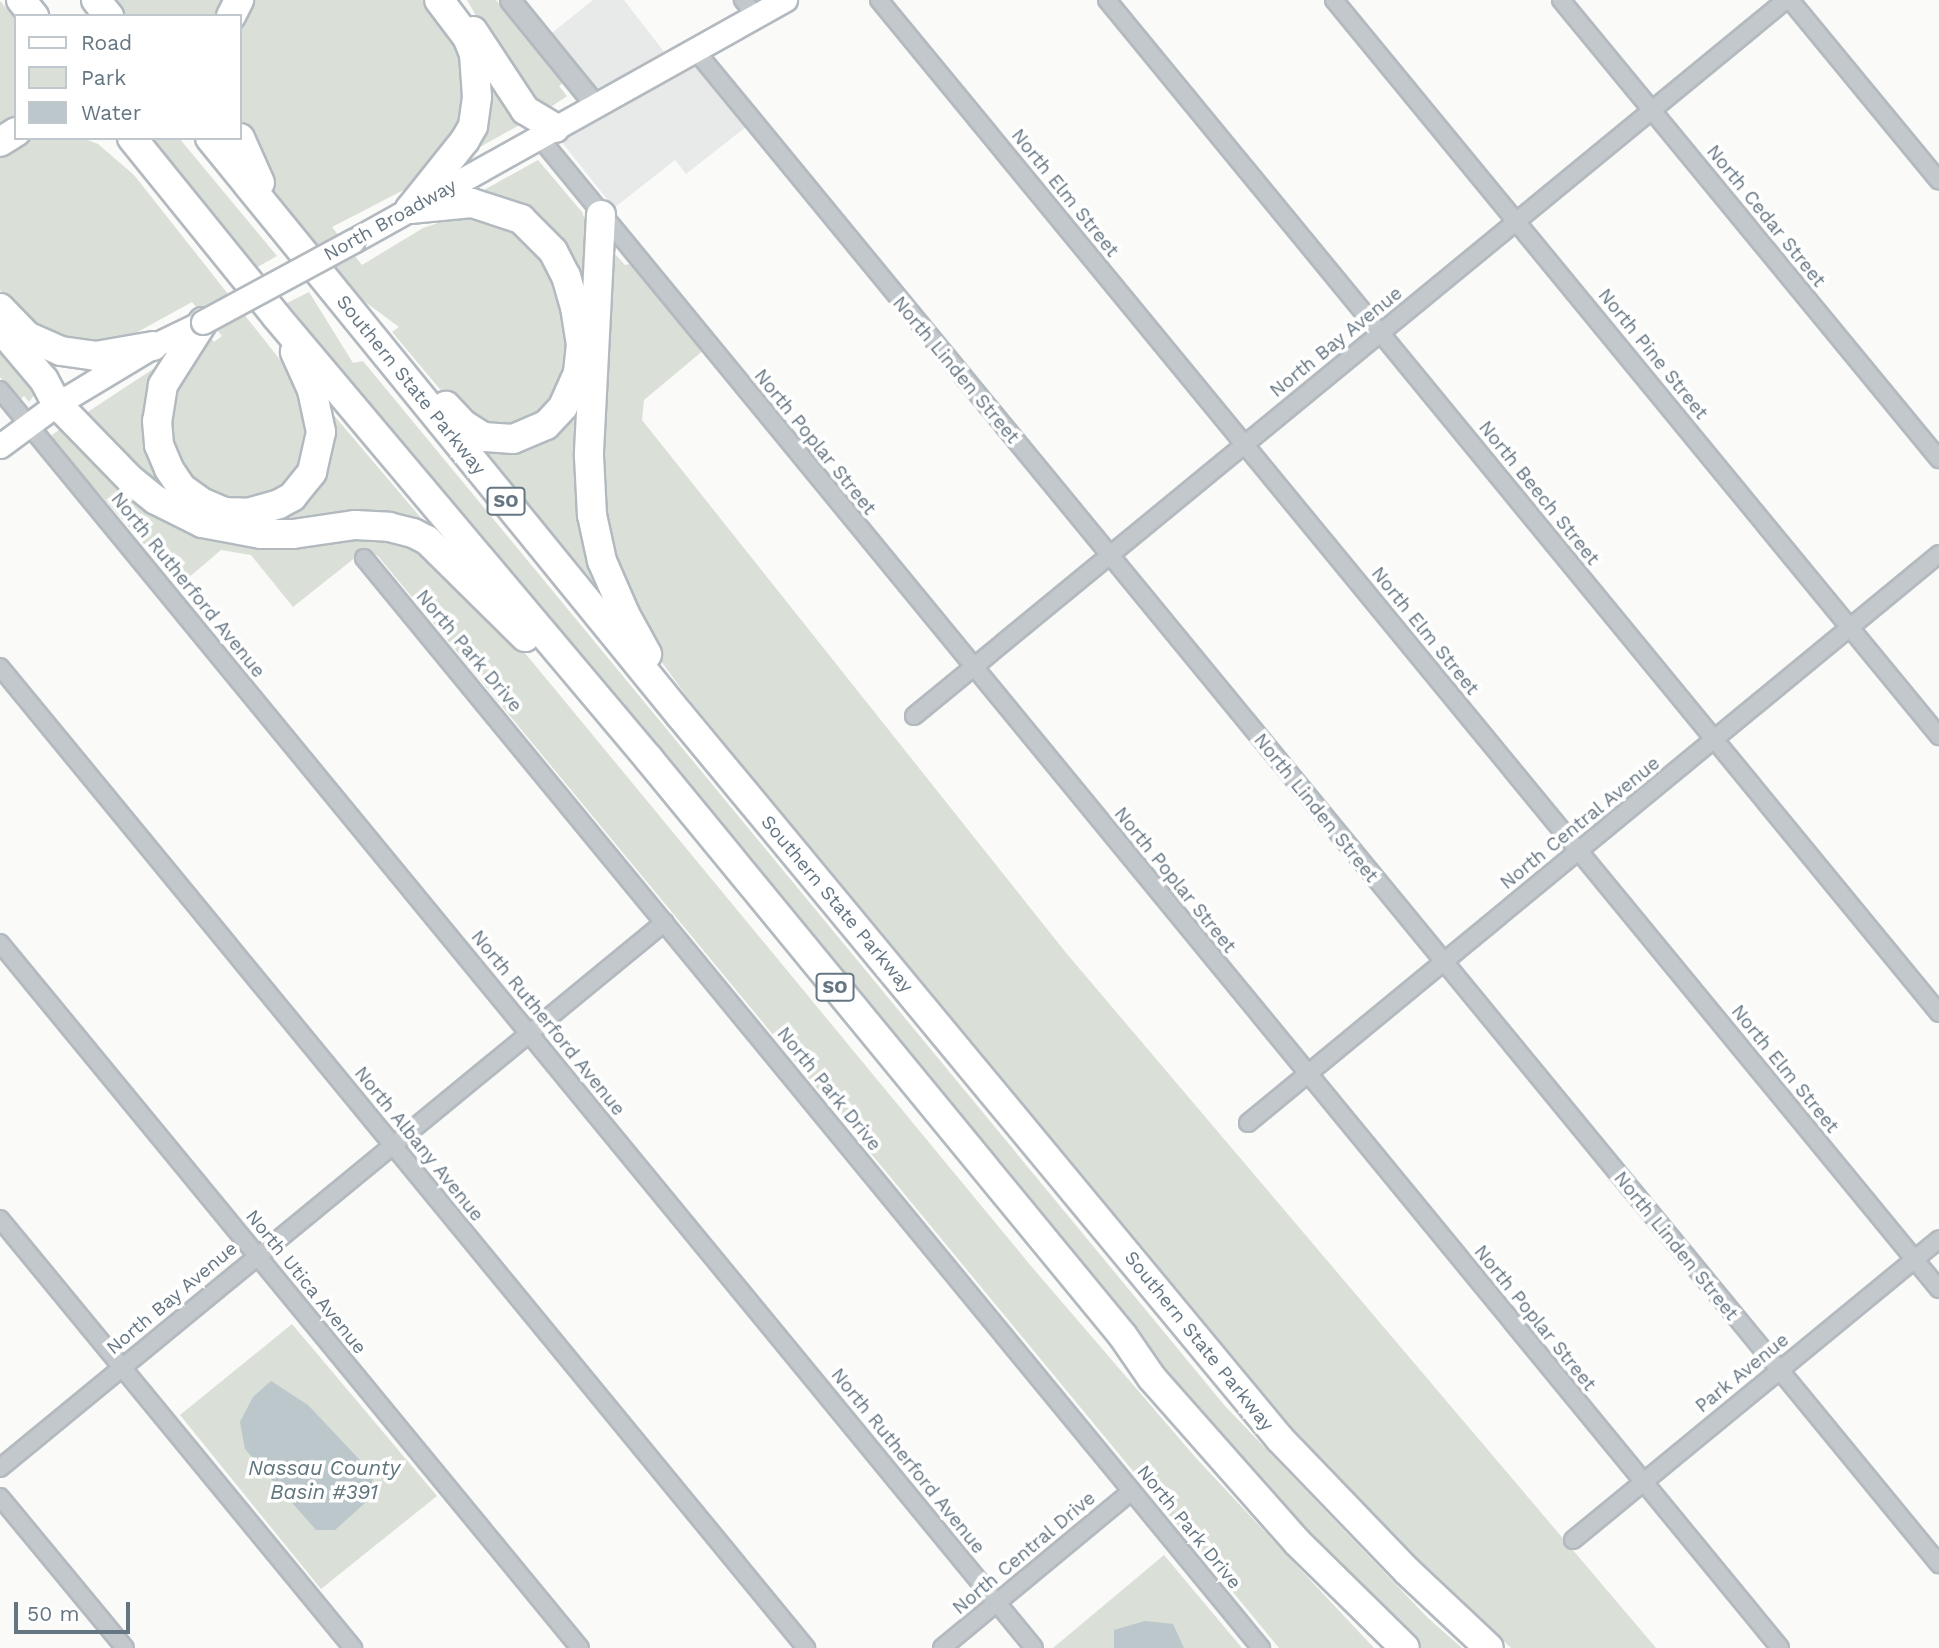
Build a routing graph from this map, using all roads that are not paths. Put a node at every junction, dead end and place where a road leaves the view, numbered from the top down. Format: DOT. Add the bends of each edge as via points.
graph roads {
  1 [pos="21,0"];
  2 [pos="96,0"];
  3 [pos="439,0"];
  4 [pos="449,0"];
  5 [pos="510,0"];
  6 [pos="785,0"];
  7 [pos="879,0"];
  8 [pos="1107,0"];
  9 [pos="1334,0"];
  10 [pos="1561,0"];
  11 [pos="1788,0"];
  12 [pos="749,8"];
  13 [pos="32,14"];
  14 [pos="107,14"];
  15 [pos="695,50"];
  16 [pos="596,106"];
  17 [pos="1651,109"];
  18 [pos="547,133"];
  19 [pos="111,140"];
  20 [pos="134,140"];
  21 [pos="212,140"];
  22 [pos="241,140"];
  23 [pos="1939,181"];
  24 [pos="410,209"];
  25 [pos="601,215"];
  26 [pos="278,220"];
  27 [pos="1516,221"];
  28 [pos="223,250"];
  29 [pos="343,301"];
  30 [pos="0,308"];
  31 [pos="276,316"];
  32 [pos="203,322"];
  33 [pos="0,328"];
  34 [pos="1380,333"];
  35 [pos="153,346"];
  36 [pos="0,390"];
  37 [pos="57,404"];
  38 [pos="29,425"];
  39 [pos="1245,444"];
  40 [pos="0,446"];
  41 [pos="1939,459"];
  42 [pos="1109,555"];
  43 [pos="1939,555"];
  44 [pos="364,558"];
  45 [pos="1850,628"];
  46 [pos="0,667"];
  47 [pos="973,667"];
  48 [pos="680,715"];
  49 [pos="914,716"];
  50 [pos="1939,736"];
  51 [pos="1714,740"];
  52 [pos="649,759"];
  53 [pos="1579,851"];
  54 [pos="665,922"];
  55 [pos="0,943"];
  56 [pos="1443,962"];
  57 [pos="1939,1013"];
  58 [pos="528,1033"];
  59 [pos="1308,1074"];
  60 [pos="1248,1123"];
  61 [pos="392,1145"];
  62 [pos="0,1219"];
  63 [pos="1939,1239"];
  64 [pos="257,1255"];
  65 [pos="1914,1259"];
  66 [pos="1939,1289"];
  67 [pos="121,1367"];
  68 [pos="1779,1371"];
  69 [pos="0,1468"];
  70 [pos="1643,1482"];
  71 [pos="1132,1491"];
  72 [pos="0,1496"];
  73 [pos="1573,1540"];
  74 [pos="1939,1564"];
  75 [pos="997,1603"];
  76 [pos="125,1648"];
  77 [pos="353,1648"];
  78 [pos="580,1648"];
  79 [pos="806,1648"];
  80 [pos="942,1648"];
  81 [pos="1034,1648"];
  82 [pos="1261,1648"];
  83 [pos="1405,1648"];
  84 [pos="1489,1648"];
  85 [pos="1780,1648"];
  1 -- 13 [label="highway"];
  2 -- 14 [label="highway"];
  3 -- 24 [label="highway" via="474,54 473,126"];
  4 -- 18 [label="highway" via="525,110"];
  5 -- 16 [label="street"];
  6 -- 12 [label="main road, North Broadway"];
  7 -- 39 [label="street, North Elm Street"];
  8 -- 34 [label="street, North Beech Street"];
  9 -- 27 [label="street, North Pine Street"];
  10 -- 17 [label="street, North Cedar Street"];
  11 -- 17 [label="street, North Bay Avenue"];
  11 -- 23 [label="street"];
  12 -- 15 [label="main road, North Broadway"];
  15 -- 16 [label="main road, North Broadway"];
  15 -- 42 [label="street, North Linden Street"];
  16 -- 18 [label="main road, North Broadway"];
  17 -- 27 [label="street, North Bay Avenue"];
  17 -- 41 [label="street, North Cedar Street"];
  18 -- 24 [label="main road, North Broadway"];
  18 -- 25 [label="street, North Poplar Street"];
  19 -- 28 [label="highway"];
  20 -- 28 [label="highway, SO"];
  21 -- 26 [label="highway, Southern State Parkway / SO"];
  22 -- 26 [label="highway"];
  24 -- 29 [label="highway" via="472,202 496,208 521,219 553,251 566,276 581,345 578,373 563,407 528,435 483,437 463,424"];
  24 -- 32 [label="main road, North Broadway, bridge"];
  25 -- 47 [label="street, North Poplar Street"];
  25 -- 48 [label="highway" via="589,456 592,515 602,561 625,614"];
  26 -- 29 [label="highway, Southern State Parkway / SO"];
  27 -- 34 [label="street, North Bay Avenue"];
  27 -- 45 [label="street, North Pine Street"];
  28 -- 31 [label="highway, SO"];
  29 -- 48 [label="highway, Southern State Parkway / SO"];
  30 -- 35 [label="highway" via="27,336 61,351 96,356"];
  31 -- 32 [label="highway" via="312,390 321,432 312,472 292,497 248,513 224,512 182,488 159,444 156,421 163,386"];
  31 -- 52 [label="highway, SO"];
  32 -- 35 [label="main road, North Broadway"];
  33 -- 37 [label="highway" via="44,380"];
  34 -- 39 [label="street, North Bay Avenue"];
  34 -- 51 [label="street, North Beech Street"];
  35 -- 37 [label="main road, North Broadway"];
  36 -- 38 [label="street"];
  37 -- 38 [label="main road, North Broadway"];
  37 -- 52 [label="highway" via="131,480 156,500 202,523 261,534 355,525 389,527 427,540"];
  38 -- 40 [label="main road, North Broadway"];
  38 -- 58 [label="street, North Rutherford Avenue"];
  39 -- 42 [label="street, North Bay Avenue"];
  39 -- 53 [label="street, North Elm Street"];
  42 -- 47 [label="street, North Bay Avenue"];
  42 -- 56 [label="street, North Linden Street"];
  43 -- 45 [label="street, North Central Avenue"];
  44 -- 54 [label="street, North Park Drive"];
  45 -- 50 [label="street, North Pine Street"];
  45 -- 51 [label="street, North Central Avenue"];
  46 -- 61 [label="street, North Albany Avenue"];
  47 -- 49 [label="street, North Bay Avenue"];
  47 -- 59 [label="street, North Poplar Street"];
  48 -- 84 [label="highway, Southern State Parkway / SO" via="1280,1439 1407,1571"];
  51 -- 53 [label="street, North Central Avenue"];
  51 -- 57 [label="street, North Beech Street"];
  52 -- 83 [label="highway, SO" via="1123,1336 1152,1378 1297,1542"];
  53 -- 56 [label="street, North Central Avenue"];
  53 -- 65 [label="street, North Elm Street"];
  54 -- 58 [label="street, North Bay Avenue"];
  54 -- 71 [label="street, North Park Drive"];
  55 -- 64 [label="street, North Utica Avenue"];
  56 -- 59 [label="street, North Central Avenue"];
  56 -- 68 [label="street, North Linden Street"];
  58 -- 61 [label="street, North Bay Avenue"];
  58 -- 75 [label="street, North Rutherford Avenue"];
  59 -- 60 [label="street, North Central Avenue"];
  59 -- 70 [label="street, North Poplar Street"];
  61 -- 64 [label="street, North Bay Avenue"];
  61 -- 79 [label="street, North Albany Avenue"];
  62 -- 67 [label="street"];
  63 -- 65 [label="street, Park Avenue"];
  64 -- 67 [label="street, North Bay Avenue"];
  64 -- 78 [label="street, North Utica Avenue"];
  65 -- 66 [label="street, North Elm Street"];
  65 -- 68 [label="street, Park Avenue"];
  67 -- 69 [label="street, North Bay Avenue"];
  67 -- 77 [label="street"];
  68 -- 70 [label="street, Park Avenue"];
  68 -- 74 [label="street, North Linden Street"];
  70 -- 73 [label="street, Park Avenue"];
  70 -- 85 [label="street, North Poplar Street"];
  71 -- 75 [label="street, North Central Drive"];
  71 -- 82 [label="street, North Park Drive"];
  72 -- 76 [label="street"];
  75 -- 80 [label="street, North Central Drive"];
  75 -- 81 [label="street, North Rutherford Avenue"];
}
